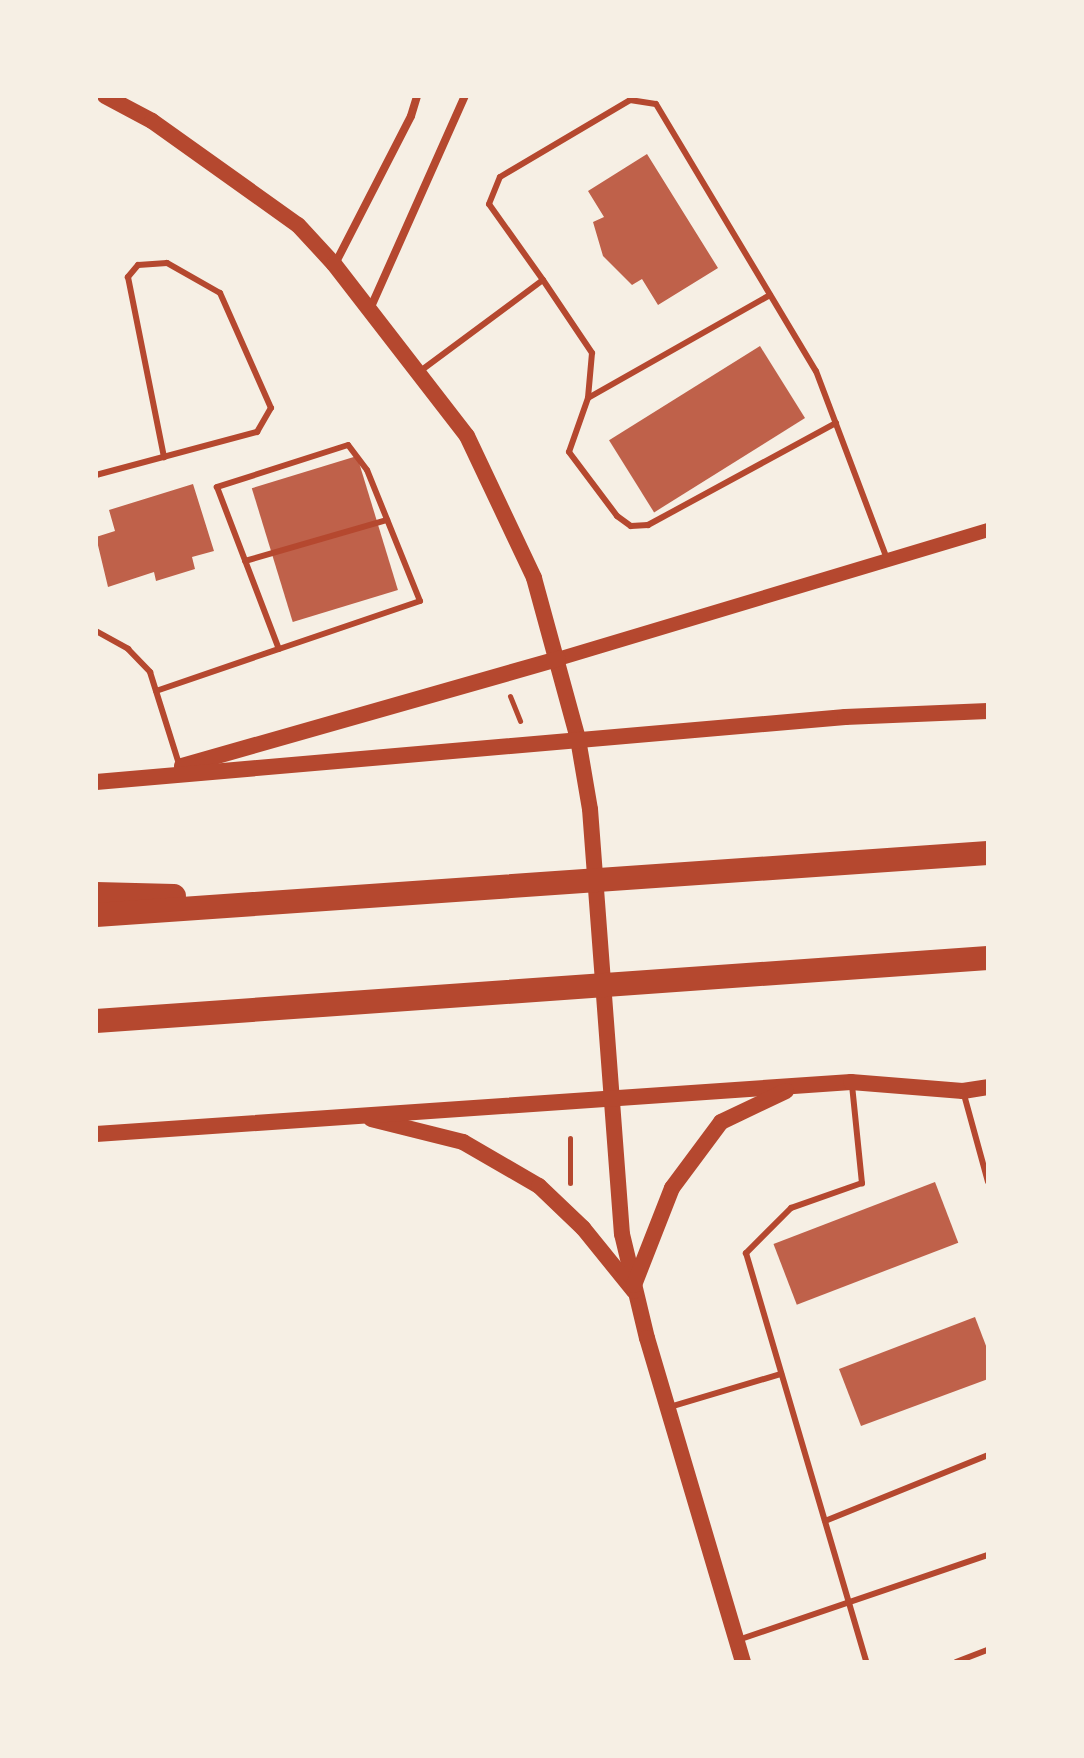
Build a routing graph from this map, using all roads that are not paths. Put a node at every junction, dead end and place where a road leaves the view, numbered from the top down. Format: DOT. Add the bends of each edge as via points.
graph roads {
  1 [pos="105,96"];
  2 [pos="417,96"];
  3 [pos="465,96"];
  4 [pos="334,264"];
  5 [pos="543,280"];
  6 [pos="770,295"];
  7 [pos="370,310"];
  8 [pos="419,372"];
  9 [pos="588,398"];
  10 [pos="836,423"];
  11 [pos="164,457"];
  12 [pos="96,475"];
  13 [pos="387,520"];
  14 [pos="988,530"];
  15 [pos="245,561"];
  16 [pos="889,563"];
  17 [pos="96,631"];
  18 [pos="279,649"];
  19 [pos="558,659"];
  20 [pos="156,691"];
  21 [pos="988,711"];
  22 [pos="578,739"];
  23 [pos="180,767"];
  24 [pos="140,777"];
  25 [pos="96,782"];
  26 [pos="988,853"];
  27 [pos="96,894"];
  28 [pos="332,900"];
  29 [pos="96,915"];
  30 [pos="988,958"];
  31 [pos="96,1021"];
  32 [pos="851,1082"];
  33 [pos="796,1086"];
  34 [pos="988,1087"];
  35 [pos="963,1091"];
  36 [pos="611,1099"];
  37 [pos="354,1115"];
  38 [pos="96,1134"];
  39 [pos="988,1182"];
  40 [pos="636,1290"];
  41 [pos="781,1374"];
  42 [pos="668,1408"];
  43 [pos="988,1455"];
  44 [pos="825,1521"];
  45 [pos="988,1555"];
  46 [pos="849,1605"];
  47 [pos="736,1640"];
  48 [pos="988,1650"];
  49 [pos="743,1662"];
  50 [pos="866,1662"];
  51 [pos="956,1662"];
  1 -- 4 [label="main road" via="152,121 298,225"];
  2 -- 4 [label="street"];
  3 -- 7 [label="street"];
  4 -- 7 [label="main road"];
  5 -- 6 [label="lane" via="489,204 500,177 630,100 656,104"];
  5 -- 8 [label="lane"];
  5 -- 9 [label="lane" via="592,353"];
  6 -- 9 [label="lane"];
  6 -- 10 [label="lane" via="816,371"];
  7 -- 8 [label="main road"];
  8 -- 19 [label="main road" via="467,436 506,515 534,578"];
  9 -- 10 [label="lane" via="569,452 617,516 631,526 648,525"];
  10 -- 16 [label="lane"];
  11 -- 11 [label="lane" via="257,432 271,408 220,293 167,263 138,265 128,277"];
  11 -- 12 [label="lane"];
  13 -- 15 [label="lane"];
  13 -- 15 [label="lane" via="367,470 348,445 217,487"];
  13 -- 18 [label="lane" via="420,601"];
  14 -- 16 [label="street"];
  15 -- 18 [label="lane"];
  16 -- 19 [label="street"];
  17 -- 20 [label="lane" via="128,649 150,672"];
  18 -- 20 [label="lane"];
  19 -- 22 [label="main road"];
  19 -- 23 [label="main road"];
  20 -- 23 [label="lane"];
  21 -- 22 [label="main road"];
  22 -- 24 [label="main road"];
  22 -- 36 [label="main road" via="590,809"];
  23 -- 24 [label="main road"];
  24 -- 25 [label="main road"];
  26 -- 28 [label="highway"];
  27 -- 28 [label="highway"];
  28 -- 29 [label="highway"];
  30 -- 31 [label="highway"];
  32 -- 33 [label="main road"];
  32 -- 35 [label="main road"];
  32 -- 41 [label="lane" via="862,1183 791,1208 746,1253"];
  33 -- 36 [label="main road"];
  33 -- 40 [label="main road" via="721,1122 672,1188"];
  34 -- 35 [label="main road"];
  35 -- 39 [label="lane"];
  36 -- 37 [label="main road"];
  36 -- 40 [label="main road" via="622,1234"];
  37 -- 38 [label="main road"];
  37 -- 40 [label="main road" via="463,1142 539,1186"];
  40 -- 42 [label="main road"];
  41 -- 42 [label="lane"];
  41 -- 44 [label="lane"];
  42 -- 47 [label="main road"];
  43 -- 44 [label="lane"];
  44 -- 46 [label="lane"];
  45 -- 46 [label="lane"];
  46 -- 47 [label="lane"];
  46 -- 50 [label="lane"];
  47 -- 49 [label="main road"];
  48 -- 51 [label="lane"];
}
